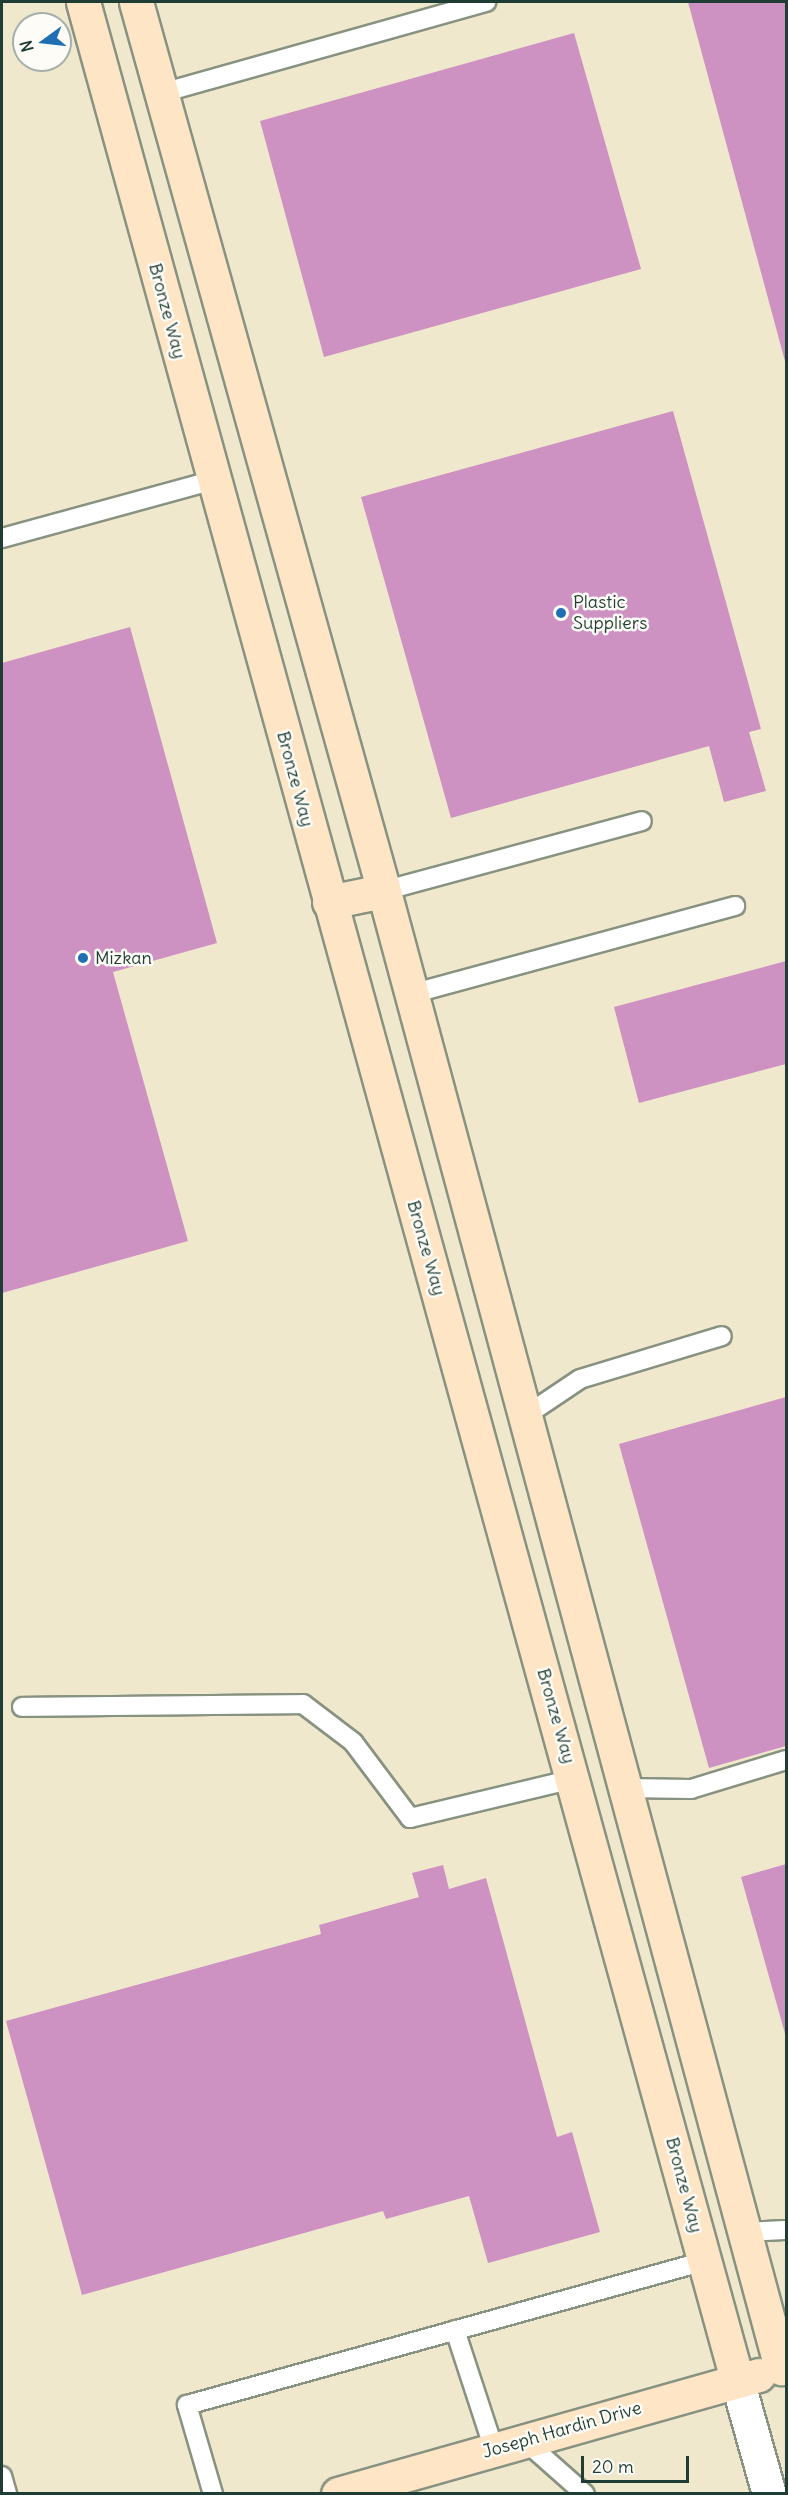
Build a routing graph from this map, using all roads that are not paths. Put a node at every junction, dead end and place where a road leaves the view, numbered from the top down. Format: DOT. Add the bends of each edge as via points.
graph roads {
  1 [pos="83,2"];
  2 [pos="136,2"];
  3 [pos="486,2"];
  4 [pos="162,93"];
  5 [pos="213,480"];
  6 [pos="2,538"];
  7 [pos="642,821"];
  8 [pos="383,891"];
  9 [pos="329,902"];
  10 [pos="735,906"];
  11 [pos="411,994"];
  12 [pos="722,1336"];
  13 [pos="525,1416"];
  14 [pos="22,1707"];
  15 [pos="786,1760"];
  16 [pos="625,1788"];
  17 [pos="577,1790"];
  18 [pos="786,2230"];
  19 [pos="744,2232"];
  20 [pos="705,2261"];
  21 [pos="455,2330"];
  22 [pos="785,2374"];
  23 [pos="737,2380"];
  24 [pos="510,2445"];
  25 [pos="2,2476"];
  26 [pos="7,2493"];
  27 [pos="213,2493"];
  28 [pos="338,2493"];
  29 [pos="585,2493"];
  30 [pos="769,2493"];
  1 -- 5 [label="street, Bronze Way"];
  2 -- 4 [label="street"];
  3 -- 4 [label="lane"];
  4 -- 8 [label="street"];
  5 -- 6 [label="lane"];
  5 -- 9 [label="street, Bronze Way"];
  7 -- 8 [label="lane"];
  8 -- 9 [label="street"];
  8 -- 11 [label="street"];
  9 -- 17 [label="street, Bronze Way"];
  10 -- 11 [label="lane"];
  11 -- 13 [label="street"];
  12 -- 13 [label="lane" via="580,1379"];
  13 -- 16 [label="street"];
  14 -- 17 [label="lane" via="303,1704 353,1742 410,1818"];
  15 -- 16 [label="lane" via="691,1789"];
  16 -- 17 [label="street"];
  16 -- 19 [label="street"];
  17 -- 20 [label="street, Bronze Way"];
  18 -- 19 [label="lane"];
  19 -- 22 [label="street"];
  20 -- 21 [label="lane"];
  20 -- 23 [label="street, Bronze Way"];
  21 -- 24 [label="lane"];
  21 -- 27 [label="lane" via="187,2405"];
  22 -- 23 [label="street, Joseph Hardin Drive"];
  23 -- 24 [label="street, Joseph Hardin Drive"];
  23 -- 30 [label="street, Bronze Way"];
  24 -- 28 [label="street, Joseph Hardin Drive"];
  24 -- 29 [label="lane"];
  25 -- 26 [label="lane"];
}
